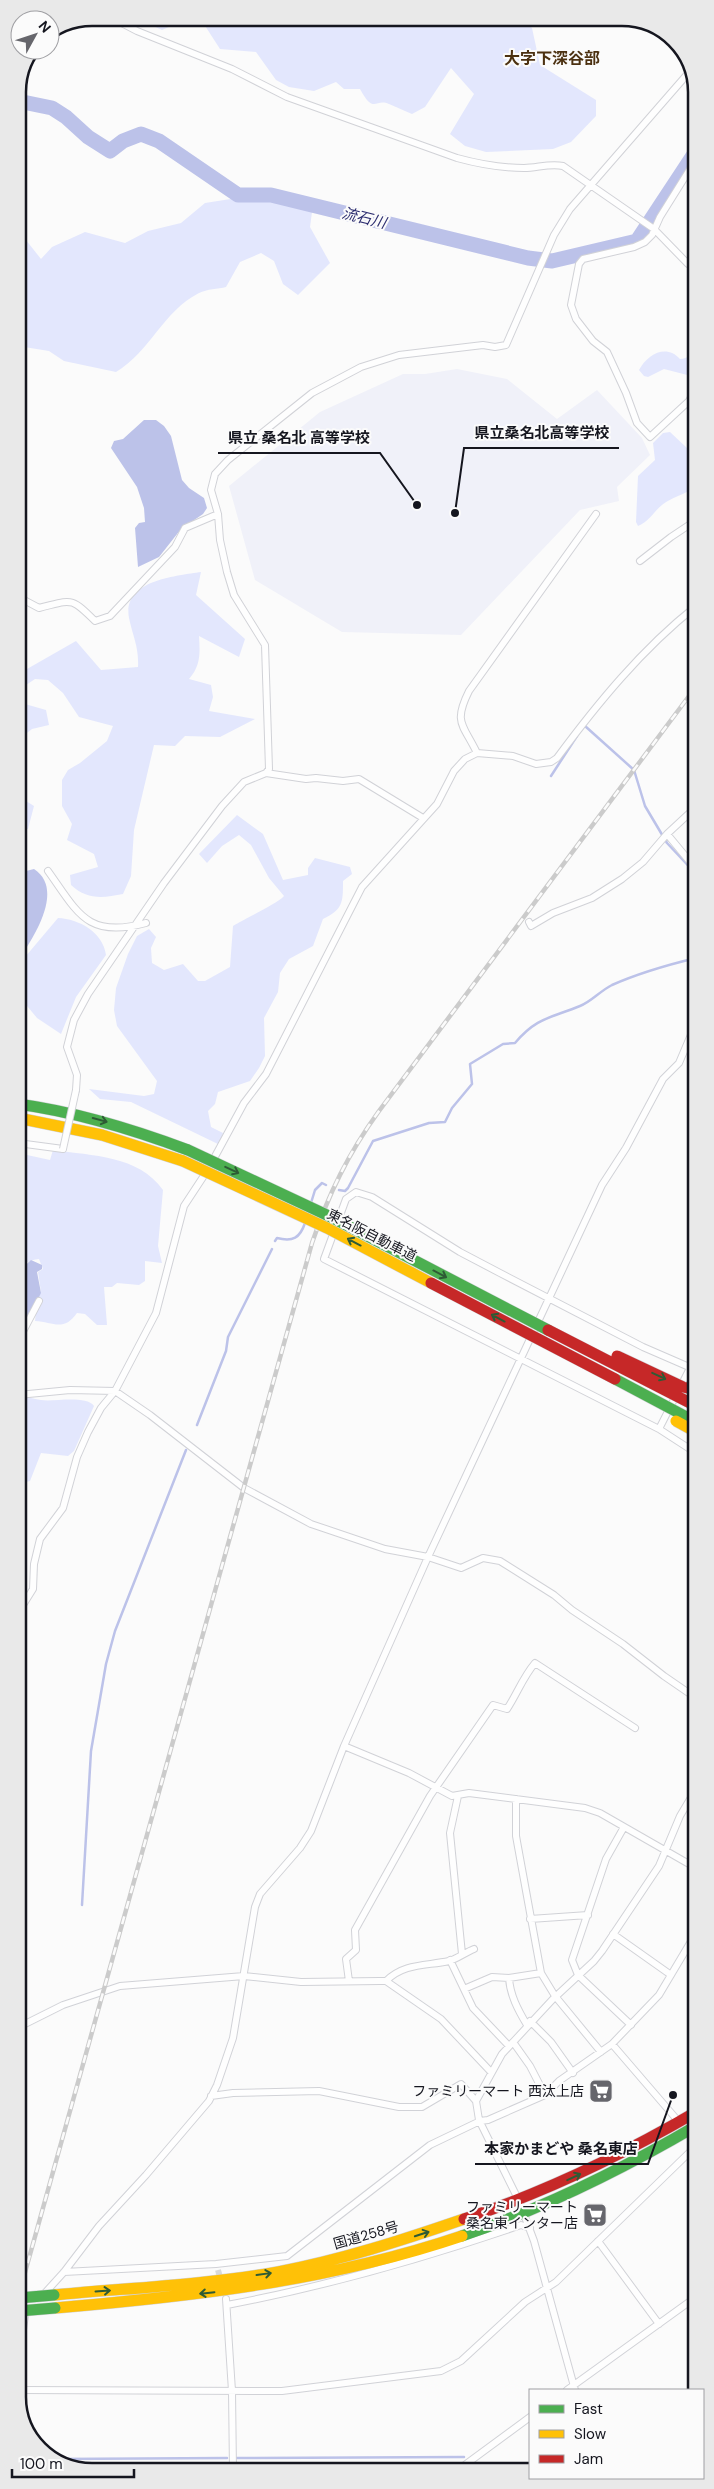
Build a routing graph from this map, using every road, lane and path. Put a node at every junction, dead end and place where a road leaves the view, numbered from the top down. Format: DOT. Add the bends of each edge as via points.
graph roads {
  1 [pos="127,26"];
  2 [pos="685,76"];
  3 [pos="688,173"];
  4 [pos="592,186"];
  5 [pos="654,229"];
  6 [pos="688,264"];
  7 [pos="688,402"];
  8 [pos="218,514"];
  9 [pos="596,514"];
  10 [pos="688,525"];
  11 [pos="640,561"];
  12 [pos="26,601"];
  13 [pos="688,613"];
  14 [pos="477,753"];
  15 [pos="266,773"];
  16 [pos="688,815"];
  17 [pos="423,818"];
  18 [pos="667,834"];
  19 [pos="688,859"];
  20 [pos="48,871"];
  21 [pos="529,922"];
  22 [pos="146,923"];
  23 [pos="134,926"];
  24 [pos="688,1042"];
  25 [pos="26,1105"];
  26 [pos="26,1120"];
  27 [pos="26,1144"];
  28 [pos="186,1156"];
  29 [pos="551,1298"];
  30 [pos="40,1301"];
  31 [pos="502,1307"];
  32 [pos="26,1326"];
  33 [pos="528,1334"];
  34 [pos="522,1358"];
  35 [pos="688,1367"];
  36 [pos="688,1378"];
  37 [pos="688,1388"];
  38 [pos="115,1391"];
  39 [pos="26,1394"];
  40 [pos="688,1402"];
  41 [pos="688,1418"];
  42 [pos="688,1428"];
  43 [pos="659,1429"];
  44 [pos="688,1448"];
  45 [pos="428,1557"];
  46 [pos="26,1600"];
  47 [pos="688,1692"];
  48 [pos="635,1728"];
  49 [pos="344,1746"];
  50 [pos="437,1788"];
  51 [pos="458,1796"];
  52 [pos="516,1799"];
  53 [pos="688,1802"];
  54 [pos="624,1827"];
  55 [pos="666,1850"];
  56 [pos="688,1863"];
  57 [pos="588,1915"];
  58 [pos="530,1919"];
  59 [pos="613,1934"];
  60 [pos="688,1946"];
  61 [pos="474,1949"];
  62 [pos="462,1954"];
  63 [pos="450,1960"];
  64 [pos="541,1973"];
  65 [pos="578,1975"];
  66 [pos="671,1975"];
  67 [pos="244,1976"];
  68 [pos="509,1978"];
  69 [pos="349,1981"];
  70 [pos="386,1981"];
  71 [pos="464,1989"];
  72 [pos="555,1996"];
  73 [pos="528,2023"];
  74 [pos="26,2024"];
  75 [pos="631,2025"];
  76 [pos="511,2044"];
  77 [pos="612,2044"];
  78 [pos="601,2052"];
  79 [pos="491,2072"];
  80 [pos="573,2073"];
  81 [pos="545,2095"];
  82 [pos="211,2096"];
  83 [pos="476,2101"];
  84 [pos="688,2117"];
  85 [pos="480,2121"];
  86 [pos="679,2122"];
  87 [pos="688,2130"];
  88 [pos="685,2132"];
  89 [pos="688,2136"];
  90 [pos="688,2154"];
  91 [pos="519,2201"];
  92 [pos="524,2214"];
  93 [pos="530,2228"];
  94 [pos="598,2241"];
  95 [pos="64,2272"];
  96 [pos="546,2290"];
  97 [pos="26,2297"];
  98 [pos="688,2303"];
  99 [pos="26,2308"];
  100 [pos="26,2312"];
  101 [pos="659,2324"];
  102 [pos="575,2388"];
  103 [pos="26,2390"];
  104 [pos="232,2391"];
  105 [pos="529,2418"];
  106 [pos="233,2463"];
  107 [pos="468,2463"];
  1 -- 4 [label="street" via="232,69 287,97 450,156 492,166 525,168 554,164 572,171"];
  2 -- 4 [label="street"];
  3 -- 5 [label="street"];
  4 -- 5 [label="street"];
  4 -- 8 [label="street" via="570,209 554,235 506,345 386,357 312,394 220,467 212,480"];
  5 -- 6 [label="street"];
  5 -- 7 [label="street" via="645,242 634,247 583,259 579,264 571,304 576,319 592,341 607,352 637,423 650,437"];
  8 -- 12 [label="street" via="185,528 175,547 110,616 95,621 76,602 40,608"];
  8 -- 15 [label="street" via="220,540 234,595 266,645 270,763"];
  9 -- 14 [label="street" via="468,691 459,718"];
  10 -- 11 [label="street"];
  13 -- 14 [label="street" via="594,708 551,762 536,764 513,756"];
  14 -- 17 [label="street" via="465,759 454,771 437,804"];
  15 -- 17 [label="street" via="306,779 359,779"];
  15 -- 23 [label="street" via="244,782 234,792"];
  16 -- 18 [label="street"];
  17 -- 38 [label="street" via="362,887 266,1074 244,1103 228,1137 184,1206 156,1313"];
  18 -- 19 [label="street"];
  18 -- 21 [label="street" via="643,862 615,884 532,926"];
  20 -- 23 [label="street" via="64,897 85,918 103,926"];
  22 -- 23 [label="street"];
  23 -- 27 [label="street, bridge" via="74,1020 67,1047 76,1075 76,1090 63,1149"];
  24 -- 29 [label="street" via="679,1063 663,1079 602,1185"];
  25 -- 28 [label="highway, 東名阪自動車道, one-way" via="123,1126"];
  26 -- 28 [label="highway, 東名阪自動車道" via="74,1127"];
  28 -- 31 [label="highway, 東名阪自動車道, one-way, bridge" via="323,1213"];
  33 -- 28 [label="highway, 東名阪自動車道, one-way, bridge"];
  29 -- 34 [label="street"];
  29 -- 34 [label="street" via="460,1252 372,1197 356,1192 346,1199 324,1259"];
  29 -- 35 [label="street"];
  30 -- 32 [label="street"];
  31 -- 37 [label="highway, one-way, bridge" via="520,1312"];
  31 -- 40 [label="highway, 東名阪自動車道, bridge"];
  33 -- 41 [label="highway, 東名阪自動車道, bridge"];
  33 -- 42 [label="highway, bridge" via="551,1353"];
  34 -- 43 [label="street"];
  34 -- 45 [label="street"];
  36 -- 43 [label="street"];
  38 -- 39 [label="street" via="70,1390"];
  38 -- 45 [label="street" via="250,1492 311,1524 385,1549"];
  38 -- 46 [label="street" via="88,1432 77,1457 63,1508 40,1539 33,1589"];
  43 -- 44 [label="street"];
  45 -- 47 [label="street" via="461,1568 483,1558 500,1561 554,1595"];
  45 -- 49 [label="street"];
  48 -- 50 [label="street" via="535,1663 507,1709 493,1705"];
  49 -- 50 [label="street"];
  49 -- 67 [label="street" via="311,1831 260,1894"];
  50 -- 51 [label="street"];
  50 -- 69 [label="street" via="356,1930 356,1950 346,1959"];
  51 -- 52 [label="street" via="469,1793"];
  51 -- 62 [label="street" via="450,1833"];
  52 -- 54 [label="street" via="585,1808"];
  52 -- 58 [label="street" via="516,1836"];
  53 -- 55 [label="street"];
  54 -- 55 [label="street"];
  54 -- 57 [label="street" via="606,1860"];
  55 -- 56 [label="street"];
  55 -- 59 [label="street" via="646,1887"];
  57 -- 58 [label="street"];
  57 -- 65 [label="street" via="572,1960"];
  58 -- 64 [label="street"];
  59 -- 65 [label="street" via="594,1961"];
  59 -- 66 [label="street"];
  60 -- 66 [label="street"];
  61 -- 62 [label="street"];
  62 -- 63 [label="street"];
  63 -- 70 [label="street" via="418,1964"];
  63 -- 71 [label="street"];
  64 -- 68 [label="street"];
  64 -- 72 [label="street"];
  65 -- 72 [label="street"];
  65 -- 75 [label="street"];
  66 -- 75 [label="street"];
  67 -- 69 [label="street" via="302,1982"];
  67 -- 74 [label="street" via="120,1986 63,2006"];
  67 -- 82 [label="street" via="233,2038"];
  68 -- 71 [label="street" via="492,1977"];
  68 -- 73 [label="street" via="518,2012"];
  69 -- 70 [label="street"];
  70 -- 79 [label="street" via="441,2020"];
  71 -- 76 [label="street" via="473,2008"];
  72 -- 73 [label="street"];
  72 -- 78 [label="street"];
  73 -- 76 [label="street"];
  73 -- 80 [label="street" via="551,2042"];
  75 -- 77 [label="street"];
  76 -- 79 [label="street"];
  76 -- 81 [label="street" via="530,2066"];
  77 -- 78 [label="street"];
  77 -- 86 [label="street"];
  78 -- 80 [label="street"];
  79 -- 83 [label="street"];
  80 -- 81 [label="street"];
  81 -- 85 [label="street"];
  82 -- 83 [label="street" via="319,2092 399,2107 422,2108 461,2084"];
  82 -- 95 [label="street" via="146,2176 99,2226"];
  83 -- 85 [label="street"];
  84 -- 86 [label="highway, 国道258号"];
  85 -- 91 [label="street"];
  85 -- 95 [label="street" via="430,2145 287,2256 217,2267"];
  91 -- 86 [label="highway, 国道258号, one-way" via="630,2150"];
  87 -- 88 [label="highway, 国道258号"];
  88 -- 89 [label="street"];
  88 -- 92 [label="highway, 国道258号" via="590,2184"];
  90 -- 94 [label="street"];
  91 -- 92 [label="street"];
  97 -- 91 [label="highway, 国道258号, one-way, bridge" via="278,2272 385,2246"];
  92 -- 93 [label="street"];
  92 -- 100 [label="highway, 国道258号, one-way, bridge" via="430,2246 341,2271 226,2290"];
  93 -- 96 [label="street"];
  93 -- 104 [label="street" via="521,2224 451,2250 353,2277 227,2302"];
  94 -- 96 [label="street"];
  94 -- 101 [label="street"];
  95 -- 99 [label="street"];
  96 -- 102 [label="street"];
  96 -- 104 [label="street" via="525,2302 461,2361 441,2371 282,2391"];
  98 -- 101 [label="street"];
  101 -- 102 [label="street"];
  103 -- 104 [label="street"];
  104 -- 106 [label="street"];
  105 -- 107 [label="street"];
}
